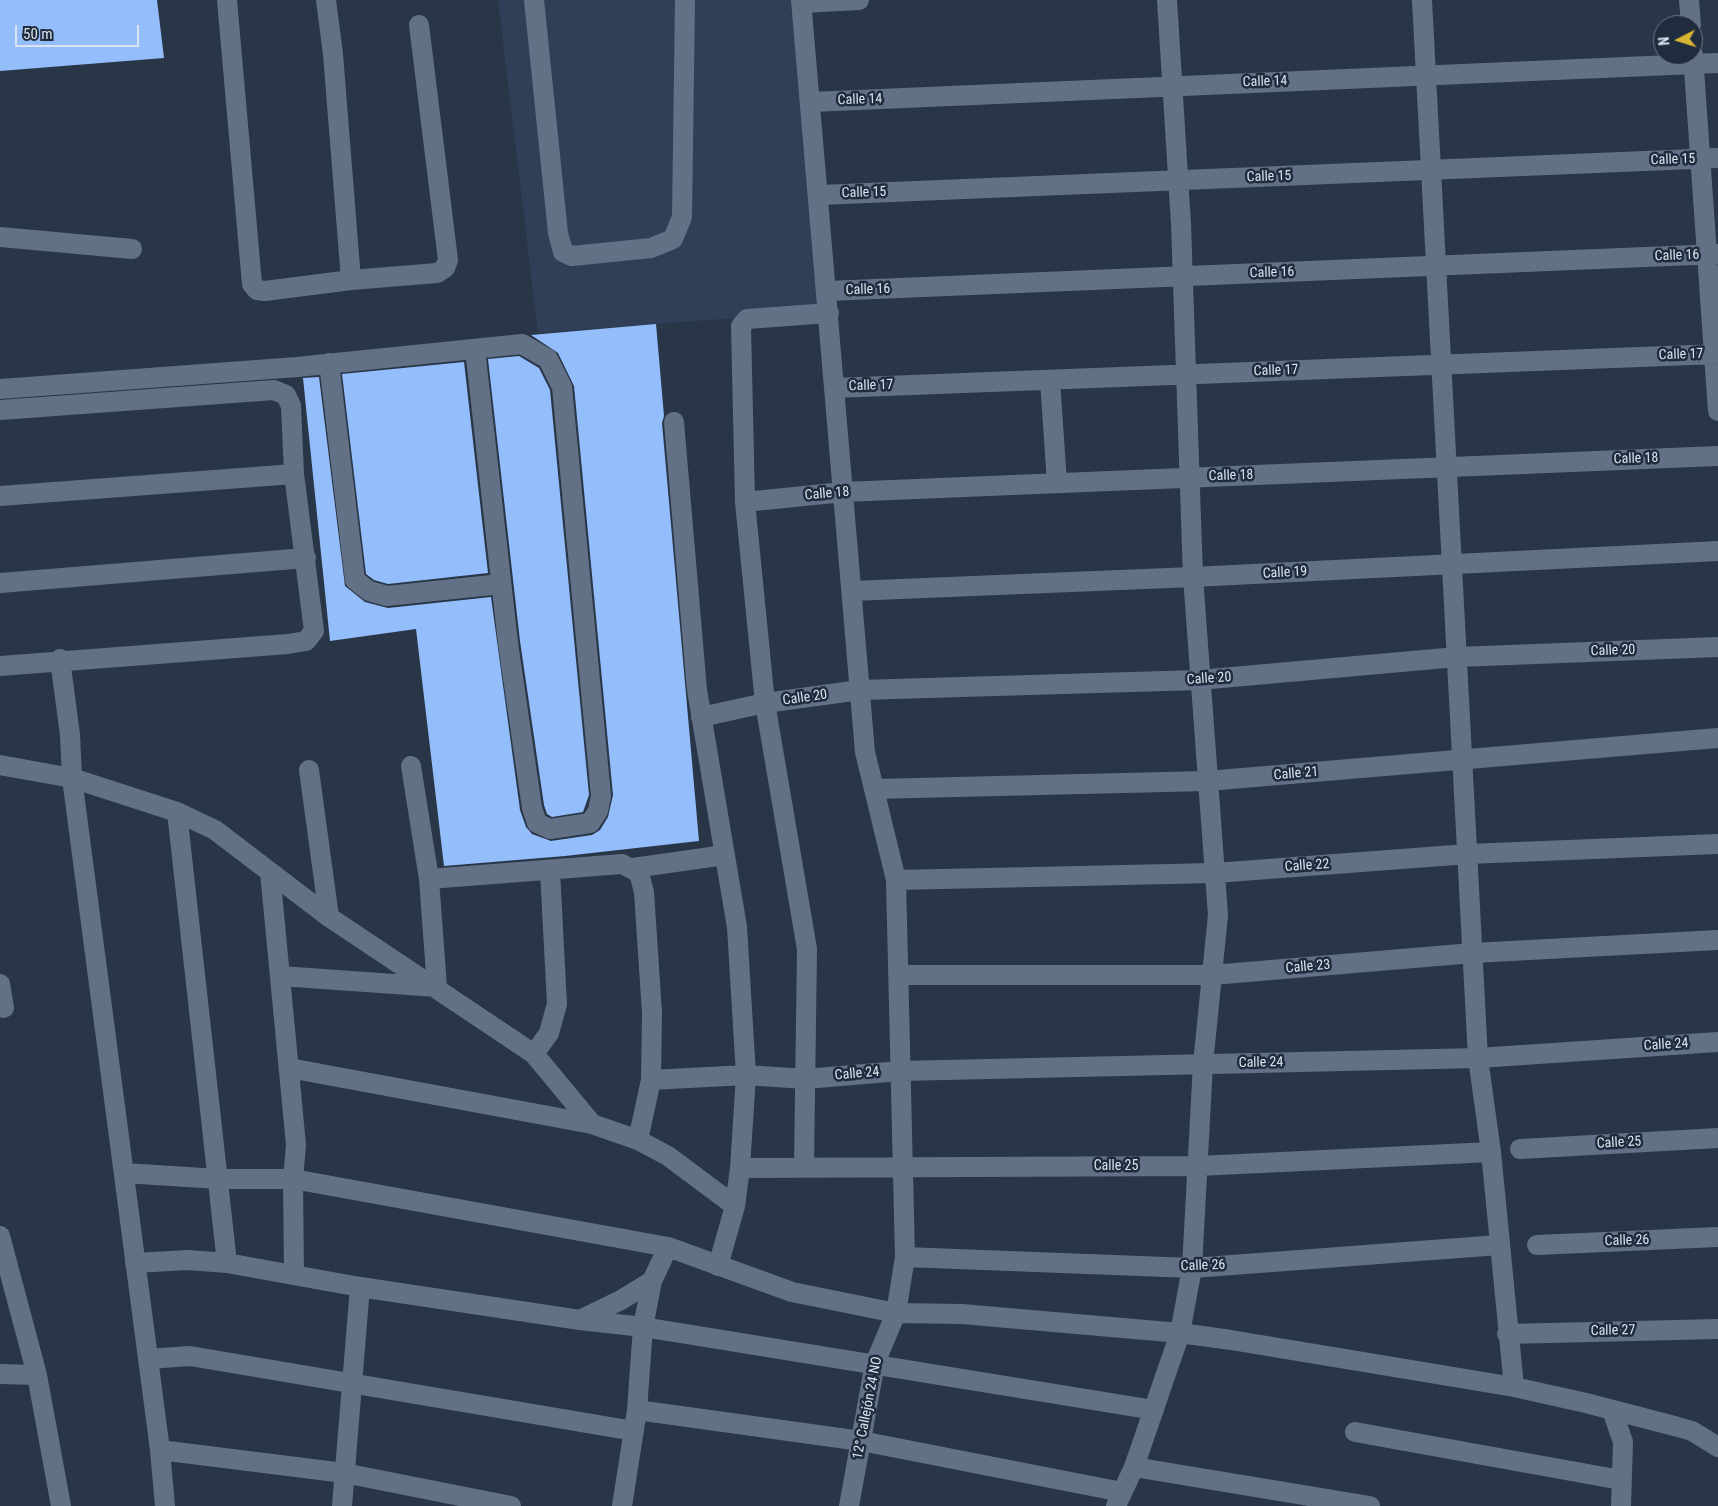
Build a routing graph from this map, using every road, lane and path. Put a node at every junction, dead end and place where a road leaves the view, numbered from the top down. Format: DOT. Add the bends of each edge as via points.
graph roads {
  1 [pos="227,0"];
  2 [pos="326,0"];
  3 [pos="534,0"];
  4 [pos="685,0"];
  5 [pos="859,0"];
  6 [pos="1167,0"];
  7 [pos="1422,0"];
  8 [pos="1689,0"];
  9 [pos="802,1"];
  10 [pos="1690,15"];
  11 [pos="419,25"];
  12 [pos="1703,61"];
  13 [pos="1653,62"];
  14 [pos="1718,63"];
  15 [pos="1694,65"];
  16 [pos="1426,76"];
  17 [pos="1173,86"];
  18 [pos="811,102"];
  19 [pos="1709,159"];
  20 [pos="1431,170"];
  21 [pos="1178,181"];
  22 [pos="819,195"];
  23 [pos="0,237"];
  24 [pos="132,249"];
  25 [pos="1713,255"];
  26 [pos="1436,266"];
  27 [pos="1183,277"];
  28 [pos="351,280"];
  29 [pos="827,291"];
  30 [pos="829,313"];
  31 [pos="475,348"];
  32 [pos="1716,354"];
  33 [pos="329,364"];
  34 [pos="1442,364"];
  35 [pos="1186,374"];
  36 [pos="1050,380"];
  37 [pos="834,388"];
  38 [pos="0,389"];
  39 [pos="0,410"];
  40 [pos="1718,411"];
  41 [pos="674,422"];
  42 [pos="1718,456"];
  43 [pos="1447,467"];
  44 [pos="294,474"];
  45 [pos="1190,478"];
  46 [pos="1057,483"];
  47 [pos="843,492"];
  48 [pos="0,496"];
  49 [pos="745,502"];
  50 [pos="1718,551"];
  51 [pos="306,558"];
  52 [pos="1452,564"];
  53 [pos="1193,578"];
  54 [pos="0,583"];
  55 [pos="501,584"];
  56 [pos="852,591"];
  57 [pos="1718,647"];
  58 [pos="1457,658"];
  59 [pos="60,659"];
  60 [pos="0,666"];
  61 [pos="1199,680"];
  62 [pos="860,690"];
  63 [pos="765,703"];
  64 [pos="701,718"];
  65 [pos="1718,738"];
  66 [pos="1463,760"];
  67 [pos="0,765"];
  68 [pos="411,766"];
  69 [pos="309,770"];
  70 [pos="72,778"];
  71 [pos="1208,781"];
  72 [pos="874,789"];
  73 [pos="177,812"];
  74 [pos="1718,844"];
  75 [pos="1468,854"];
  76 [pos="725,855"];
  77 [pos="633,868"];
  78 [pos="550,871"];
  79 [pos="270,872"];
  80 [pos="1215,873"];
  81 [pos="429,879"];
  82 [pos="896,880"];
  83 [pos="329,917"];
  84 [pos="1718,940"];
  85 [pos="1473,953"];
  86 [pos="898,975"];
  87 [pos="1212,975"];
  88 [pos="280,976"];
  89 [pos="0,984"];
  90 [pos="437,987"];
  91 [pos="4,1008"];
  92 [pos="1718,1042"];
  93 [pos="534,1054"];
  94 [pos="1478,1058"];
  95 [pos="1203,1064"];
  96 [pos="289,1068"];
  97 [pos="900,1071"];
  98 [pos="746,1075"];
  99 [pos="805,1079"];
  100 [pos="651,1080"];
  101 [pos="592,1124"];
  102 [pos="1718,1138"];
  103 [pos="638,1140"];
  104 [pos="1520,1149"];
  105 [pos="1491,1152"];
  106 [pos="804,1166"];
  107 [pos="902,1166"];
  108 [pos="1198,1166"];
  109 [pos="740,1168"];
  110 [pos="124,1174"];
  111 [pos="293,1179"];
  112 [pos="219,1180"];
  113 [pos="735,1206"];
  114 [pos="0,1236"];
  115 [pos="1718,1238"];
  116 [pos="1499,1245"];
  117 [pos="1537,1245"];
  118 [pos="668,1248"];
  119 [pos="905,1257"];
  120 [pos="135,1263"];
  121 [pos="228,1263"];
  122 [pos="718,1266"];
  123 [pos="1192,1268"];
  124 [pos="294,1274"];
  125 [pos="652,1281"];
  126 [pos="360,1287"];
  127 [pos="896,1313"];
  128 [pos="580,1320"];
  129 [pos="643,1327"];
  130 [pos="1718,1329"];
  131 [pos="1180,1333"];
  132 [pos="1507,1334"];
  133 [pos="148,1360"];
  134 [pos="875,1363"];
  135 [pos="0,1374"];
  136 [pos="37,1375"];
  137 [pos="352,1383"];
  138 [pos="1514,1387"];
  139 [pos="637,1410"];
  140 [pos="1154,1410"];
  141 [pos="1612,1410"];
  142 [pos="634,1431"];
  143 [pos="1355,1432"];
  144 [pos="861,1441"];
  145 [pos="1718,1447"];
  146 [pos="160,1450"];
  147 [pos="1134,1467"];
  148 [pos="344,1473"];
  149 [pos="1621,1480"];
  150 [pos="1119,1499"];
  151 [pos="628,1505"];
  152 [pos="61,1506"];
  153 [pos="165,1506"];
  154 [pos="342,1506"];
  155 [pos="511,1506"];
  156 [pos="849,1506"];
  157 [pos="1369,1506"];
  158 [pos="1621,1506"];
  1 -- 28 [label="street" via="252,284 257,290 265,291"];
  2 -- 28 [label="street"];
  3 -- 4 [label="street" via="558,233 563,252 572,256 651,248 673,239 682,217"];
  5 -- 9 [label="street"];
  6 -- 17 [label="street"];
  7 -- 16 [label="street"];
  8 -- 10 [label="street"];
  9 -- 18 [label="street, 12° Callejón 24 NO"];
  11 -- 28 [label="street" via="448,260 445,268 437,273"];
  12 -- 14 [label="street, Calle 14"];
  13 -- 16 [label="street, Calle 14"];
  15 -- 19 [label="street"];
  16 -- 17 [label="street, Calle 14"];
  16 -- 20 [label="street"];
  17 -- 18 [label="street, Calle 14"];
  17 -- 21 [label="street"];
  18 -- 22 [label="street, 12° Callejón 24 NO"];
  19 -- 20 [label="street, Calle 15"];
  19 -- 25 [label="street"];
  20 -- 21 [label="street, Calle 15"];
  20 -- 26 [label="street"];
  21 -- 22 [label="street, Calle 15"];
  21 -- 27 [label="street"];
  22 -- 29 [label="street, 12° Callejón 24 NO"];
  23 -- 24 [label="street"];
  25 -- 26 [label="street, Calle 16"];
  25 -- 32 [label="street"];
  26 -- 27 [label="street, Calle 16"];
  26 -- 34 [label="street"];
  27 -- 29 [label="street, Calle 16"];
  27 -- 35 [label="street"];
  29 -- 30 [label="street, 12° Callejón 24 NO"];
  30 -- 37 [label="street, 12° Callejón 24 NO"];
  30 -- 49 [label="street" via="747,319 741,326"];
  31 -- 33 [label="street"];
  31 -- 55 [label="street"];
  31 -- 55 [label="street" via="522,344 548,359 562,387 601,796 598,811 590,823 550,829 537,822"];
  32 -- 34 [label="street, Calle 17"];
  32 -- 40 [label="street"];
  33 -- 38 [label="street"];
  33 -- 55 [label="street" via="355,580 369,591 387,596"];
  34 -- 35 [label="street, Calle 17"];
  34 -- 43 [label="street"];
  35 -- 36 [label="street, Calle 17"];
  35 -- 45 [label="street"];
  36 -- 37 [label="street, Calle 17"];
  36 -- 46 [label="street"];
  37 -- 47 [label="street, 12° Callejón 24 NO"];
  39 -- 44 [label="street" via="274,390 286,395 291,406"];
  41 -- 64 [label="street"];
  42 -- 43 [label="street, Calle 18"];
  43 -- 45 [label="street, Calle 18"];
  43 -- 52 [label="street"];
  44 -- 48 [label="street"];
  44 -- 51 [label="street"];
  45 -- 46 [label="street, Calle 18"];
  45 -- 53 [label="street"];
  46 -- 47 [label="street, Calle 18"];
  47 -- 49 [label="street, Calle 18"];
  47 -- 56 [label="street, 12° Callejón 24 NO"];
  49 -- 63 [label="street"];
  50 -- 52 [label="street, Calle 19"];
  51 -- 54 [label="street"];
  51 -- 59 [label="street" via="314,630 306,641"];
  52 -- 53 [label="street, Calle 19"];
  52 -- 58 [label="street"];
  53 -- 56 [label="street, Calle 19"];
  53 -- 61 [label="street"];
  56 -- 62 [label="street, 12° Callejón 24 NO"];
  57 -- 58 [label="street, Calle 20"];
  58 -- 61 [label="street, Calle 20"];
  58 -- 66 [label="street"];
  59 -- 60 [label="street"];
  59 -- 70 [label="street"];
  61 -- 62 [label="street, Calle 20"];
  61 -- 71 [label="street"];
  62 -- 63 [label="street, Calle 20"];
  62 -- 72 [label="street, 12° Callejón 24 NO" via="865,752"];
  63 -- 64 [label="street, Calle 20"];
  63 -- 99 [label="street" via="806,949"];
  64 -- 76 [label="street"];
  65 -- 66 [label="street, Calle 21"];
  66 -- 71 [label="street, Calle 21"];
  66 -- 75 [label="street"];
  67 -- 70 [label="street"];
  68 -- 81 [label="street"];
  69 -- 83 [label="street"];
  70 -- 73 [label="street"];
  70 -- 110 [label="street"];
  71 -- 72 [label="street, Calle 21"];
  71 -- 80 [label="street"];
  72 -- 82 [label="street, 12° Callejón 24 NO"];
  73 -- 79 [label="street" via="215,830"];
  73 -- 112 [label="street"];
  74 -- 75 [label="street, Calle 22"];
  75 -- 80 [label="street, Calle 22"];
  75 -- 85 [label="street"];
  76 -- 77 [label="street"];
  76 -- 98 [label="street" via="737,927"];
  77 -- 78 [label="street" via="622,864"];
  77 -- 100 [label="street" via="639,873 644,892 652,1013"];
  78 -- 81 [label="street"];
  78 -- 93 [label="street" via="557,1004 549,1033"];
  79 -- 83 [label="street"];
  79 -- 88 [label="street"];
  80 -- 82 [label="street, Calle 22"];
  80 -- 87 [label="street" via="1218,915"];
  81 -- 90 [label="street"];
  82 -- 86 [label="street, 12° Callejón 24 NO"];
  83 -- 90 [label="street" via="409,972"];
  84 -- 85 [label="street, Calle 23"];
  85 -- 87 [label="street, Calle 23"];
  85 -- 94 [label="street"];
  86 -- 87 [label="street, Calle 23"];
  86 -- 97 [label="street, 12° Callejón 24 NO"];
  87 -- 95 [label="street"];
  88 -- 90 [label="street"];
  88 -- 96 [label="street"];
  89 -- 91 [label="street"];
  90 -- 93 [label="street"];
  92 -- 94 [label="street, Calle 24"];
  93 -- 101 [label="street"];
  94 -- 95 [label="street, Calle 24"];
  94 -- 105 [label="street"];
  95 -- 97 [label="street, Calle 24"];
  95 -- 108 [label="street"];
  96 -- 101 [label="street"];
  96 -- 111 [label="street" via="296,1145"];
  97 -- 99 [label="street, Calle 24"];
  97 -- 107 [label="street, 12° Callejón 24 NO"];
  98 -- 99 [label="street, Calle 24"];
  98 -- 100 [label="street, Calle 24"];
  98 -- 109 [label="street"];
  99 -- 106 [label="street"];
  100 -- 103 [label="street"];
  101 -- 103 [label="street"];
  102 -- 104 [label="street, Calle 25"];
  103 -- 113 [label="street" via="668,1156"];
  105 -- 108 [label="street, Calle 25"];
  105 -- 116 [label="street"];
  106 -- 107 [label="street, Calle 25"];
  106 -- 109 [label="street, Calle 25"];
  107 -- 108 [label="street, Calle 25"];
  107 -- 119 [label="street, 12° Callejón 24 NO"];
  108 -- 123 [label="street"];
  109 -- 113 [label="street"];
  110 -- 112 [label="street"];
  110 -- 120 [label="street"];
  111 -- 112 [label="street"];
  111 -- 118 [label="street"];
  111 -- 124 [label="street"];
  112 -- 121 [label="street"];
  113 -- 122 [label="street"];
  114 -- 136 [label="street"];
  115 -- 117 [label="street, Calle 26"];
  116 -- 123 [label="street, Calle 26"];
  116 -- 132 [label="street"];
  118 -- 122 [label="street"];
  118 -- 125 [label="street"];
  119 -- 123 [label="street, Calle 26"];
  119 -- 127 [label="street, 12° Callejón 24 NO"];
  120 -- 121 [label="street" via="188,1260"];
  120 -- 133 [label="street"];
  121 -- 124 [label="street"];
  122 -- 127 [label="street" via="792,1292"];
  123 -- 131 [label="street"];
  124 -- 126 [label="street"];
  125 -- 128 [label="street"];
  125 -- 129 [label="street"];
  126 -- 128 [label="street"];
  126 -- 137 [label="street"];
  127 -- 131 [label="street" via="962,1314"];
  127 -- 134 [label="street, 12° Callejón 24 NO"];
  128 -- 129 [label="street"];
  129 -- 134 [label="street"];
  129 -- 139 [label="street"];
  130 -- 132 [label="street, Calle 27"];
  131 -- 138 [label="street"];
  131 -- 140 [label="street"];
  132 -- 138 [label="street"];
  133 -- 137 [label="street" via="190,1356"];
  133 -- 146 [label="street"];
  134 -- 140 [label="street"];
  134 -- 144 [label="street, 12° Callejón 24 NO"];
  135 -- 136 [label="street"];
  136 -- 152 [label="street"];
  137 -- 142 [label="street"];
  137 -- 148 [label="street"];
  138 -- 141 [label="street"];
  139 -- 142 [label="street"];
  139 -- 144 [label="street"];
  140 -- 147 [label="street"];
  141 -- 145 [label="street" via="1692,1431"];
  141 -- 149 [label="street" via="1623,1442"];
  142 -- 151 [label="street"];
  143 -- 149 [label="street"];
  144 -- 150 [label="street"];
  144 -- 156 [label="street, 12° Callejón 24 NO"];
  146 -- 148 [label="street"];
  146 -- 153 [label="street"];
  147 -- 150 [label="street"];
  147 -- 157 [label="street"];
  148 -- 154 [label="street"];
  148 -- 155 [label="street"];
  149 -- 158 [label="street"];
}
